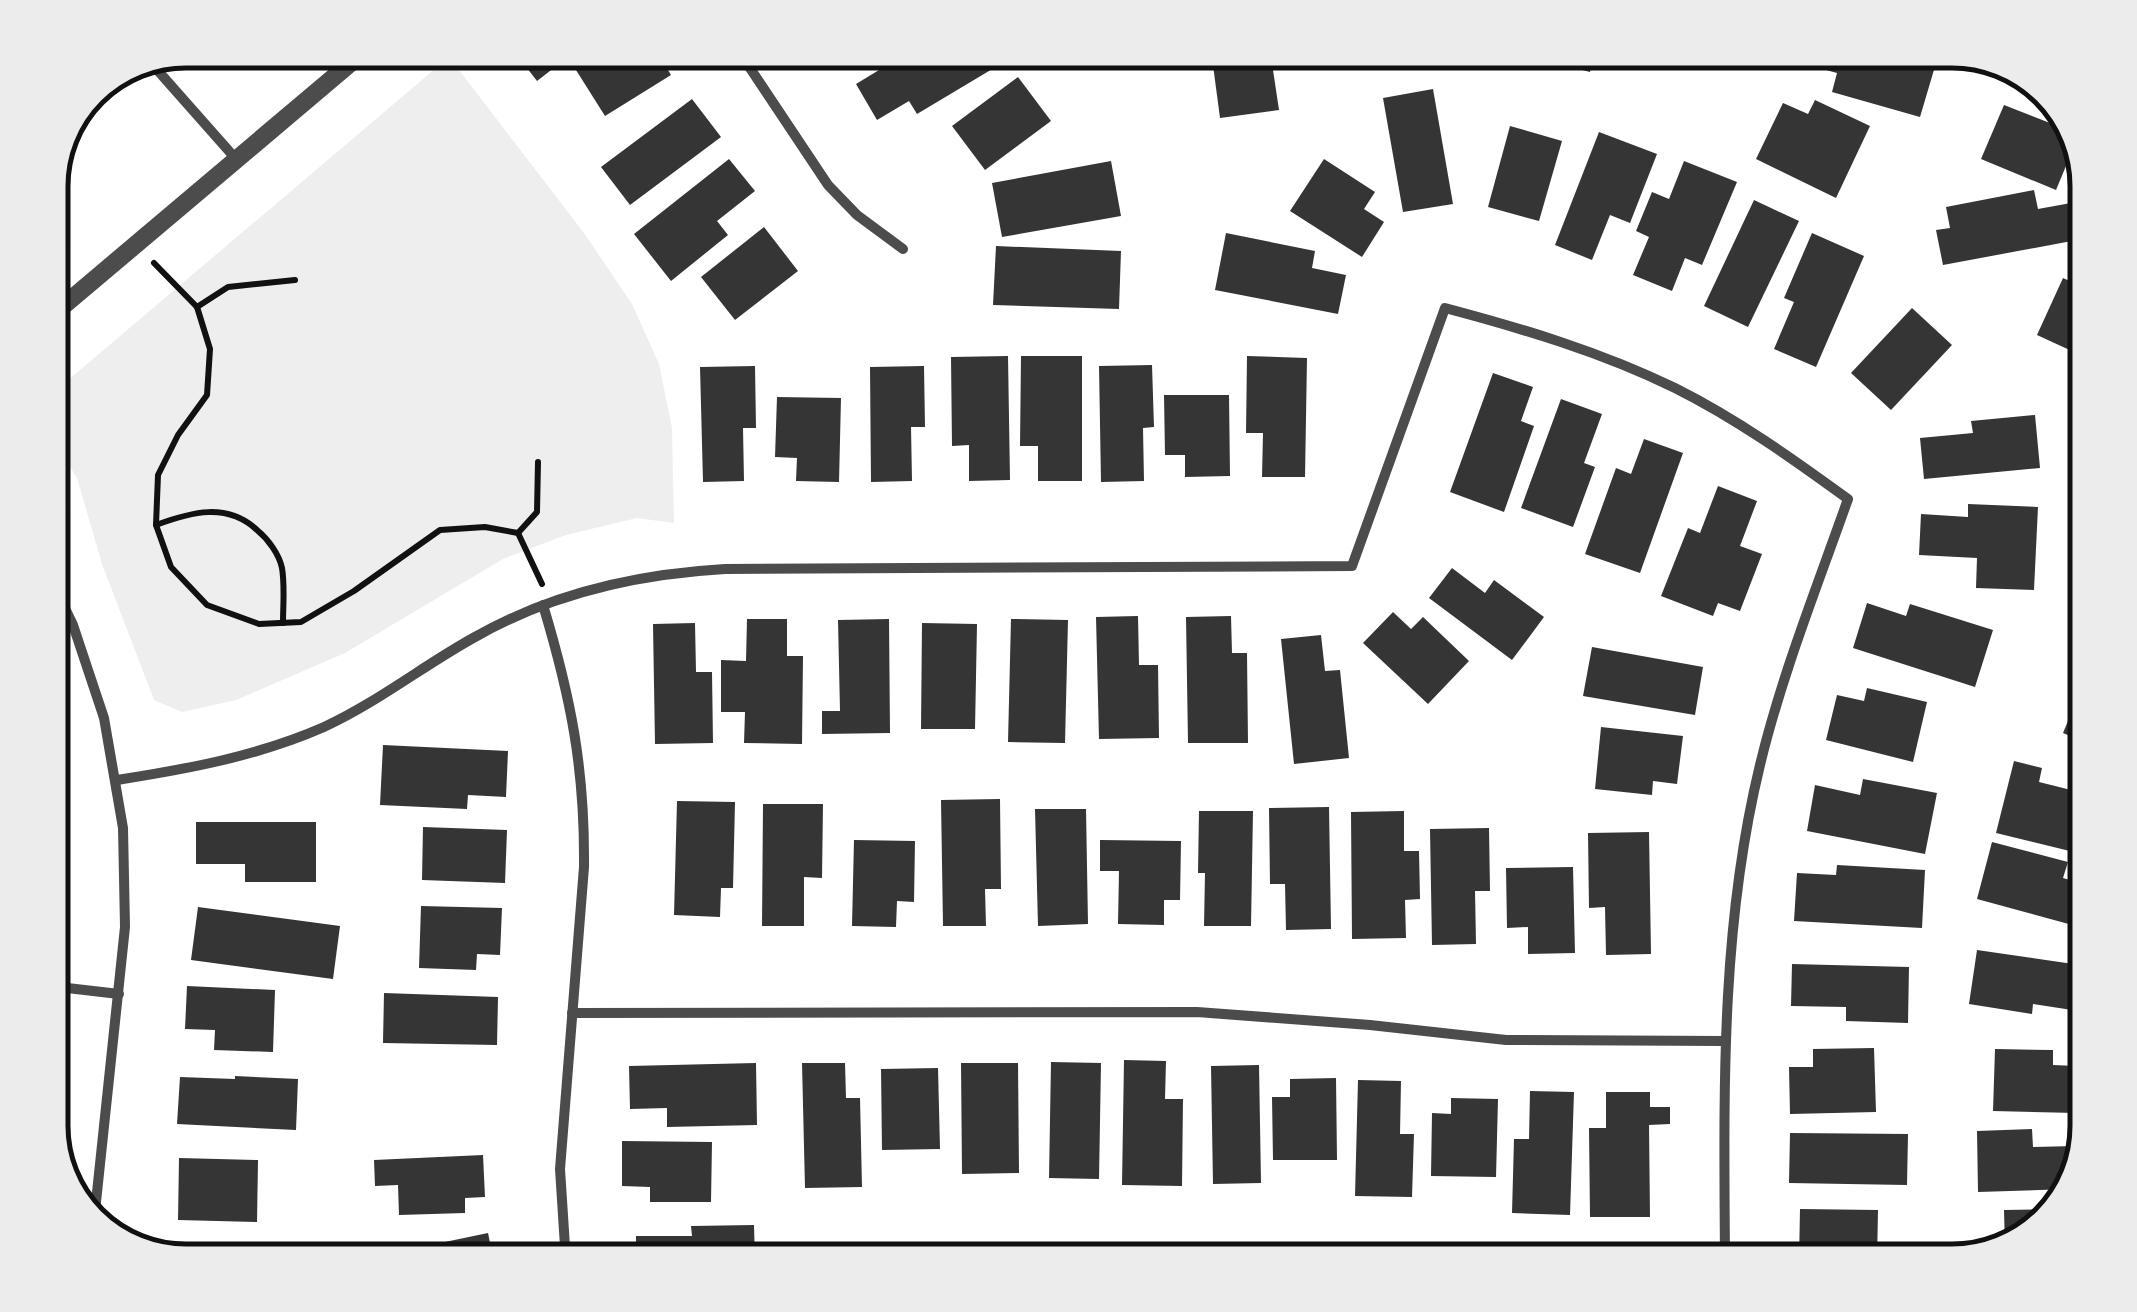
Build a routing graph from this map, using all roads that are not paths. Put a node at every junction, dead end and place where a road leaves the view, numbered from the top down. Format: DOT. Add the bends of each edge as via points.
graph roads {
  1 [pos="345,68"];
  2 [pos="750,68"];
  3 [pos="158,71"];
  4 [pos="236,159"];
  5 [pos="902,249"];
  6 [pos="68,302"];
  7 [pos="546,604"];
  8 [pos="68,615"];
  9 [pos="117,780"];
  10 [pos="68,988"];
  11 [pos="119,994"];
  12 [pos="572,1013"];
  13 [pos="1724,1041"];
  14 [pos="96,1203"];
  15 [pos="565,1244"];
  16 [pos="1725,1244"];
  1 -- 4 [label="street"];
  2 -- 5 [label="street" via="828,185"];
  3 -- 4 [label="street"];
  4 -- 6 [label="street"];
  7 -- 9 [label="street" via="476,636 324,727 242,756"];
  7 -- 12 [label="street" via="582,778 584,867"];
  7 -- 13 [label="street" via="633,579 725,569 1352,566 1445,308 1538,332 1679,390 1766,440 1848,499 1760,766 1736,893"];
  8 -- 9 [label="street" via="104,718"];
  9 -- 11 [label="street" via="126,878"];
  10 -- 11 [label="street"];
  11 -- 14 [label="street"];
  12 -- 13 [label="street" via="1197,1012 1506,1040"];
  12 -- 15 [label="street" via="560,1169"];
  13 -- 16 [label="street"];
}
